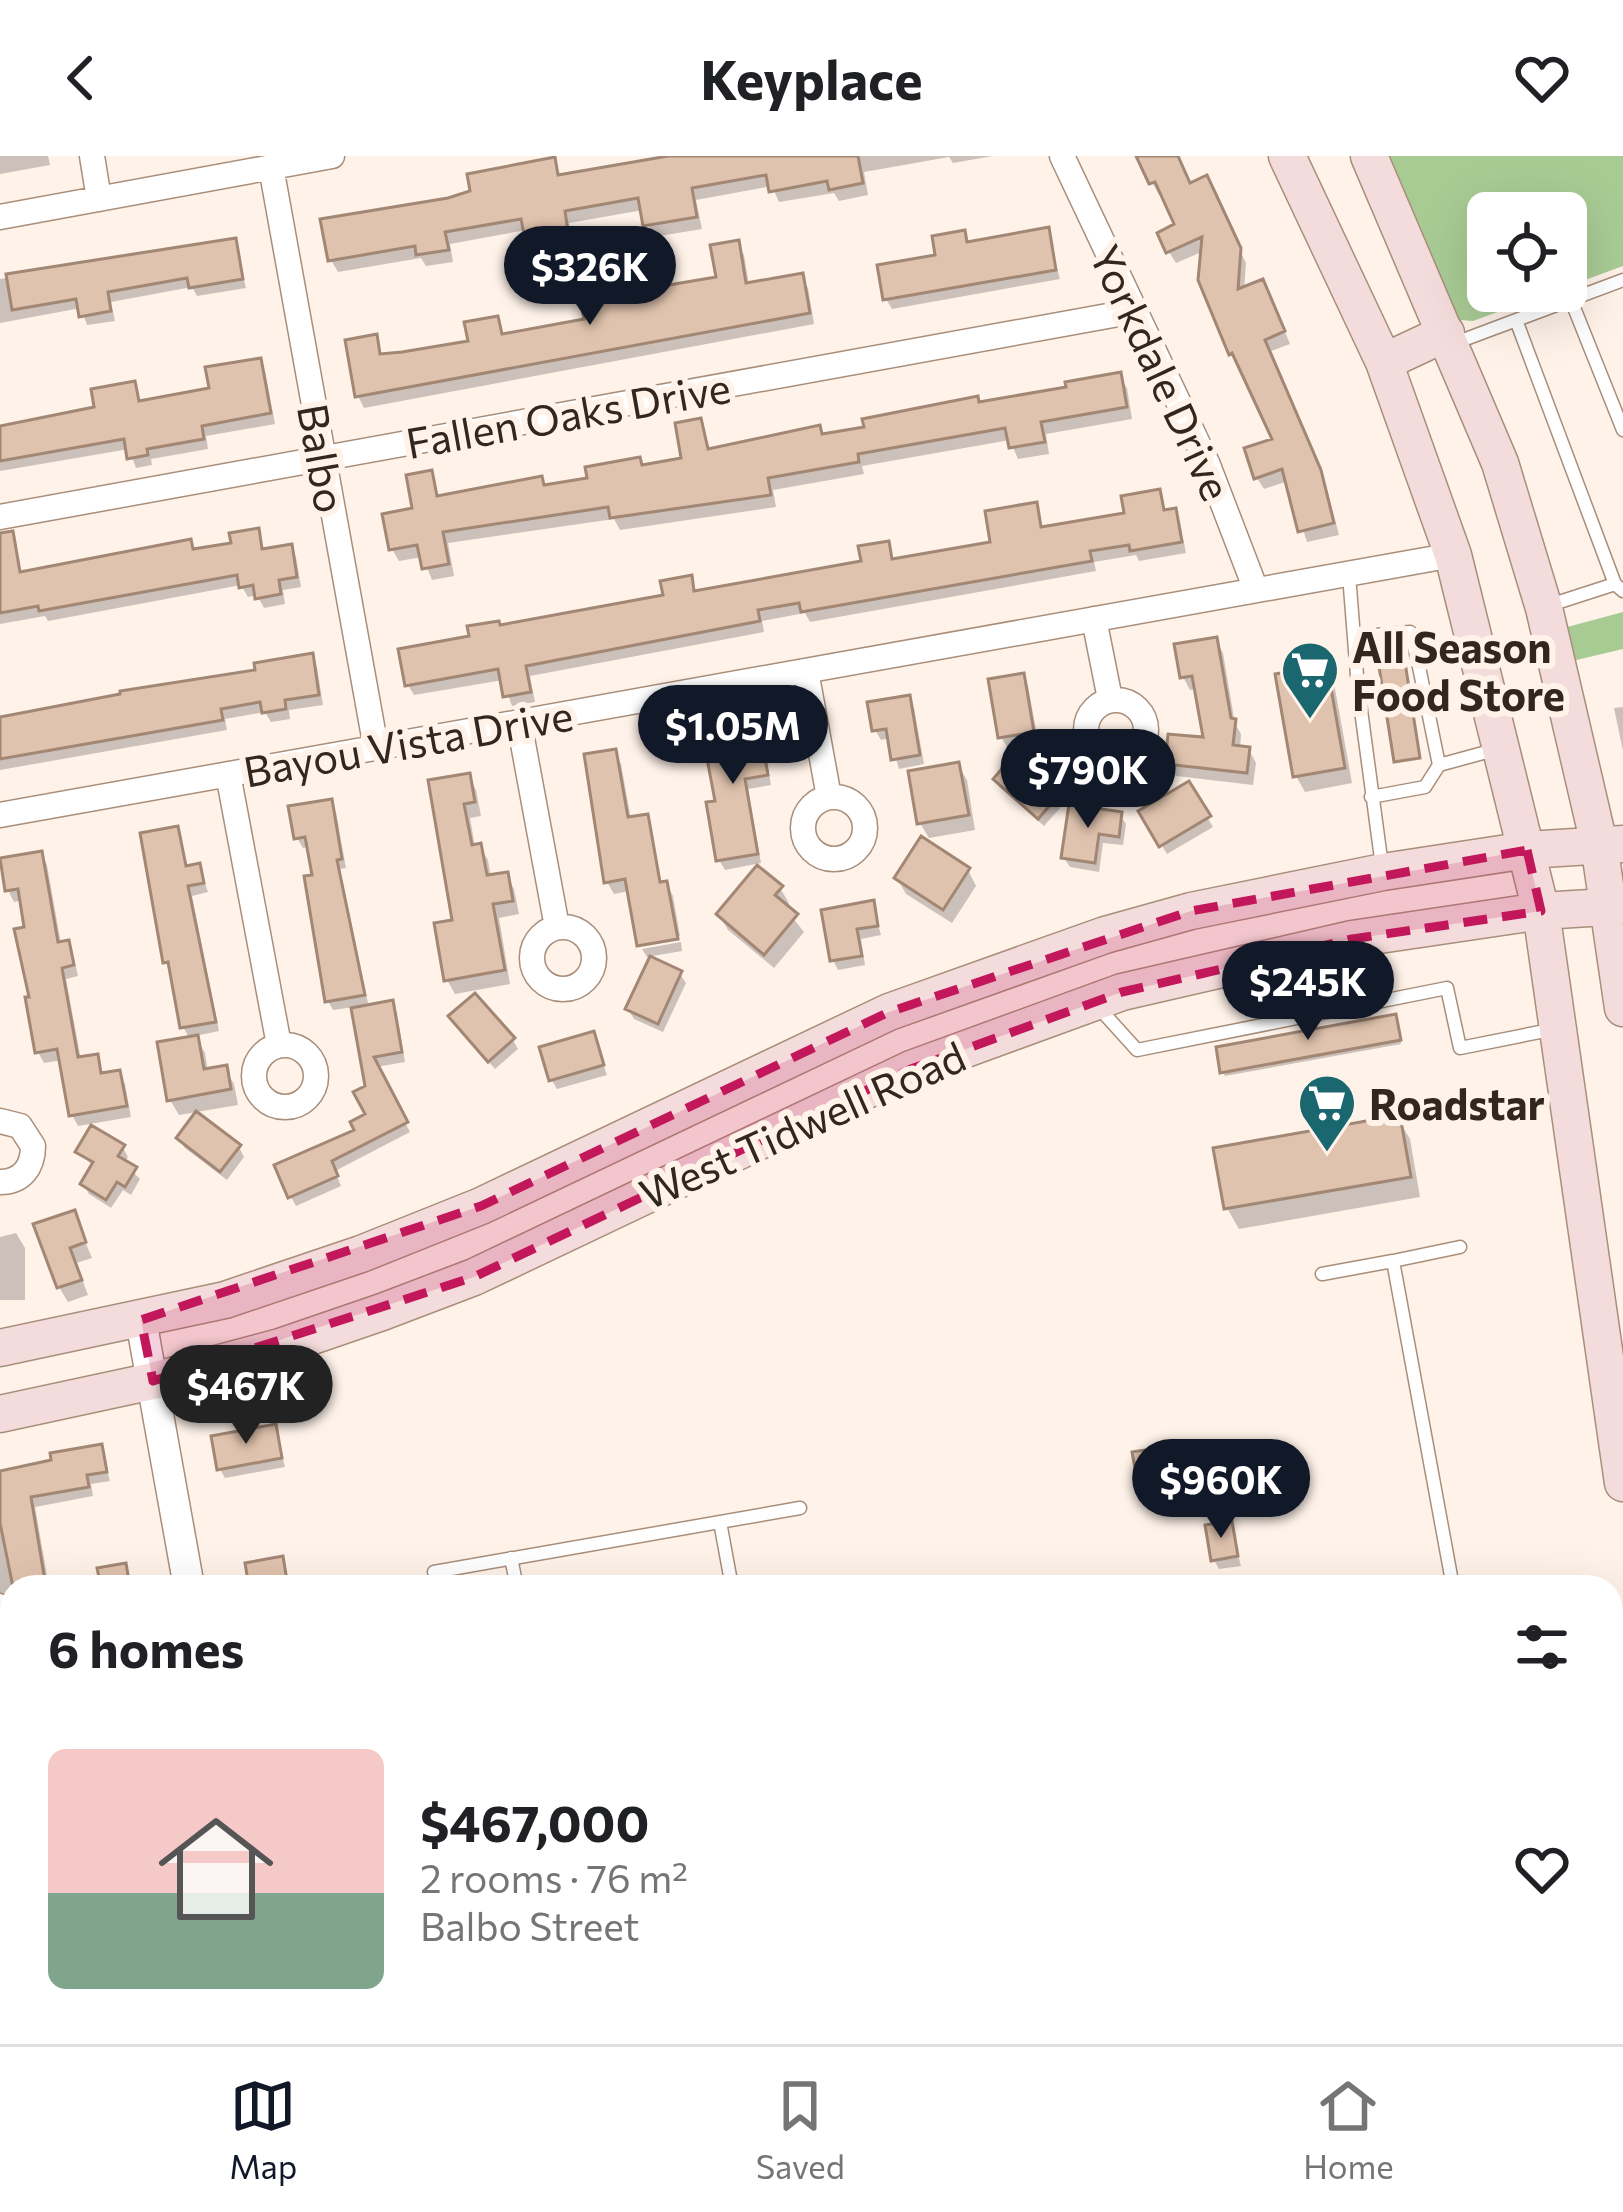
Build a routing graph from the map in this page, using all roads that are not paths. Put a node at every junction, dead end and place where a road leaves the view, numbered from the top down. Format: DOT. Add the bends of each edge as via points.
graph roads {
  1 [pos="92,156"];
  2 [pos="332,156"];
  3 [pos="1062,156"];
  4 [pos="1287,156"];
  5 [pos="1369,156"];
  6 [pos="271,167"];
  7 [pos="99,199"];
  8 [pos="0,217"];
  9 [pos="1623,280"];
  10 [pos="1587,294"];
  11 [pos="1135,311"];
  12 [pos="1538,312"];
  13 [pos="1576,312"];
  14 [pos="1516,320"];
  15 [pos="1448,339"];
  16 [pos="1384,362"];
  17 [pos="1623,430"];
  18 [pos="323,458"];
  19 [pos="0,517"];
  20 [pos="1453,555"];
  21 [pos="1349,575"];
  22 [pos="1619,587"];
  23 [pos="1256,590"];
  24 [pos="1544,608"];
  25 [pos="1094,619"];
  26 [pos="1354,637"];
  27 [pos="1476,649"];
  28 [pos="1418,662"];
  29 [pos="806,671"];
  30 [pos="1110,700"];
  31 [pos="519,722"];
  32 [pos="376,748"];
  33 [pos="1502,748"];
  34 [pos="1439,765"];
  35 [pos="228,775"];
  36 [pos="829,797"];
  37 [pos="1371,797"];
  38 [pos="0,815"];
  39 [pos="1611,844"];
  40 [pos="1527,850"];
  41 [pos="1383,872"];
  42 [pos="1615,906"];
  43 [pos="1540,911"];
  44 [pos="557,927"];
  45 [pos="1105,935"];
  46 [pos="1352,939"];
  47 [pos="1108,997"];
  48 [pos="1368,1003"];
  49 [pos="1623,1008"];
  50 [pos="1557,1029"];
  51 [pos="279,1045"];
  52 [pos="0,1121"];
  53 [pos="616,1144"];
  54 [pos="0,1182"];
  55 [pos="641,1196"];
  56 [pos="1460,1246"];
  57 [pos="1393,1261"];
  58 [pos="1322,1274"];
  59 [pos="141,1320"];
  60 [pos="0,1348"];
  61 [pos="153,1381"];
  62 [pos="0,1414"];
  63 [pos="1623,1483"];
  64 [pos="800,1508"];
  65 [pos="720,1522"];
  66 [pos="511,1558"];
  67 [pos="434,1572"];
  68 [pos="187,1575"];
  69 [pos="515,1575"];
  70 [pos="730,1575"];
  71 [pos="1451,1575"];
  1 -- 7 [label="street"];
  2 -- 6 [label="street"];
  3 -- 11 [label="street, Yorkdale Drive"];
  4 -- 16 [label="main road"];
  5 -- 15 [label="main road"];
  6 -- 7 [label="street"];
  6 -- 18 [label="street, Balbo"];
  7 -- 8 [label="street"];
  9 -- 10 [label="lane"];
  11 -- 18 [label="street, Fallen Oaks Drive"];
  11 -- 23 [label="street, Yorkdale Drive"];
  12 -- 14 [label="lane"];
  13 -- 17 [label="lane"];
  14 -- 15 [label="lane"];
  14 -- 22 [label="lane"];
  15 -- 16 [label="main road"];
  15 -- 24 [label="main road" via="1500,463"];
  16 -- 20 [label="main road"];
  18 -- 19 [label="street, Fallen Oaks Drive"];
  18 -- 32 [label="street, Balbo"];
  20 -- 21 [label="street, Bayou Vista Drive"];
  20 -- 27 [label="main road"];
  21 -- 23 [label="street, Bayou Vista Drive"];
  21 -- 26 [label="lane"];
  22 -- 24 [label="lane"];
  23 -- 25 [label="street, Bayou Vista Drive"];
  24 -- 39 [label="main road"];
  25 -- 29 [label="street, Bayou Vista Drive"];
  25 -- 30 [label="street"];
  26 -- 28 [label="lane" via="1410,632"];
  26 -- 37 [label="lane"];
  27 -- 28 [label="lane"];
  27 -- 33 [label="main road"];
  28 -- 34 [label="lane"];
  29 -- 31 [label="street, Bayou Vista Drive"];
  29 -- 36 [label="street"];
  31 -- 32 [label="street, Bayou Vista Drive"];
  31 -- 44 [label="street"];
  32 -- 35 [label="street, Bayou Vista Drive"];
  33 -- 34 [label="lane"];
  33 -- 40 [label="main road"];
  34 -- 37 [label="lane" via="1425,788"];
  35 -- 38 [label="street, Bayou Vista Drive"];
  35 -- 51 [label="street"];
  37 -- 41 [label="lane"];
  39 -- 40 [label="main road, West Tidwell Road"];
  39 -- 42 [label="main road"];
  40 -- 41 [label="main road, West Tidwell Road"];
  40 -- 43 [label="main road"];
  41 -- 45 [label="main road, West Tidwell Road"];
  42 -- 43 [label="main road, West Tidwell Road"];
  42 -- 49 [label="main road"];
  43 -- 46 [label="main road, West Tidwell Road"];
  43 -- 50 [label="main road"];
  45 -- 47 [label="main road"];
  45 -- 53 [label="main road, West Tidwell Road" via="889,1012"];
  46 -- 47 [label="main road, West Tidwell Road"];
  46 -- 48 [label="lane"];
  47 -- 48 [label="lane" via="1137,1050"];
  47 -- 55 [label="main road, West Tidwell Road" via="911,1069"];
  48 -- 50 [label="lane" via="1447,988 1460,1048"];
  50 -- 63 [label="main road"];
  52 -- 54 [label="street" via="28,1134 33,1158 20,1177"];
  53 -- 55 [label="main road"];
  53 -- 59 [label="main road, West Tidwell Road" via="361,1254"];
  55 -- 61 [label="main road, West Tidwell Road" via="400,1305"];
  56 -- 57 [label="lane"];
  57 -- 58 [label="lane"];
  57 -- 71 [label="lane"];
  59 -- 60 [label="main road, West Tidwell Road"];
  59 -- 61 [label="street"];
  61 -- 62 [label="main road, West Tidwell Road"];
  61 -- 68 [label="street"];
  64 -- 65 [label="lane"];
  65 -- 66 [label="lane"];
  65 -- 70 [label="lane"];
  66 -- 67 [label="lane"];
  66 -- 69 [label="lane"];
}
